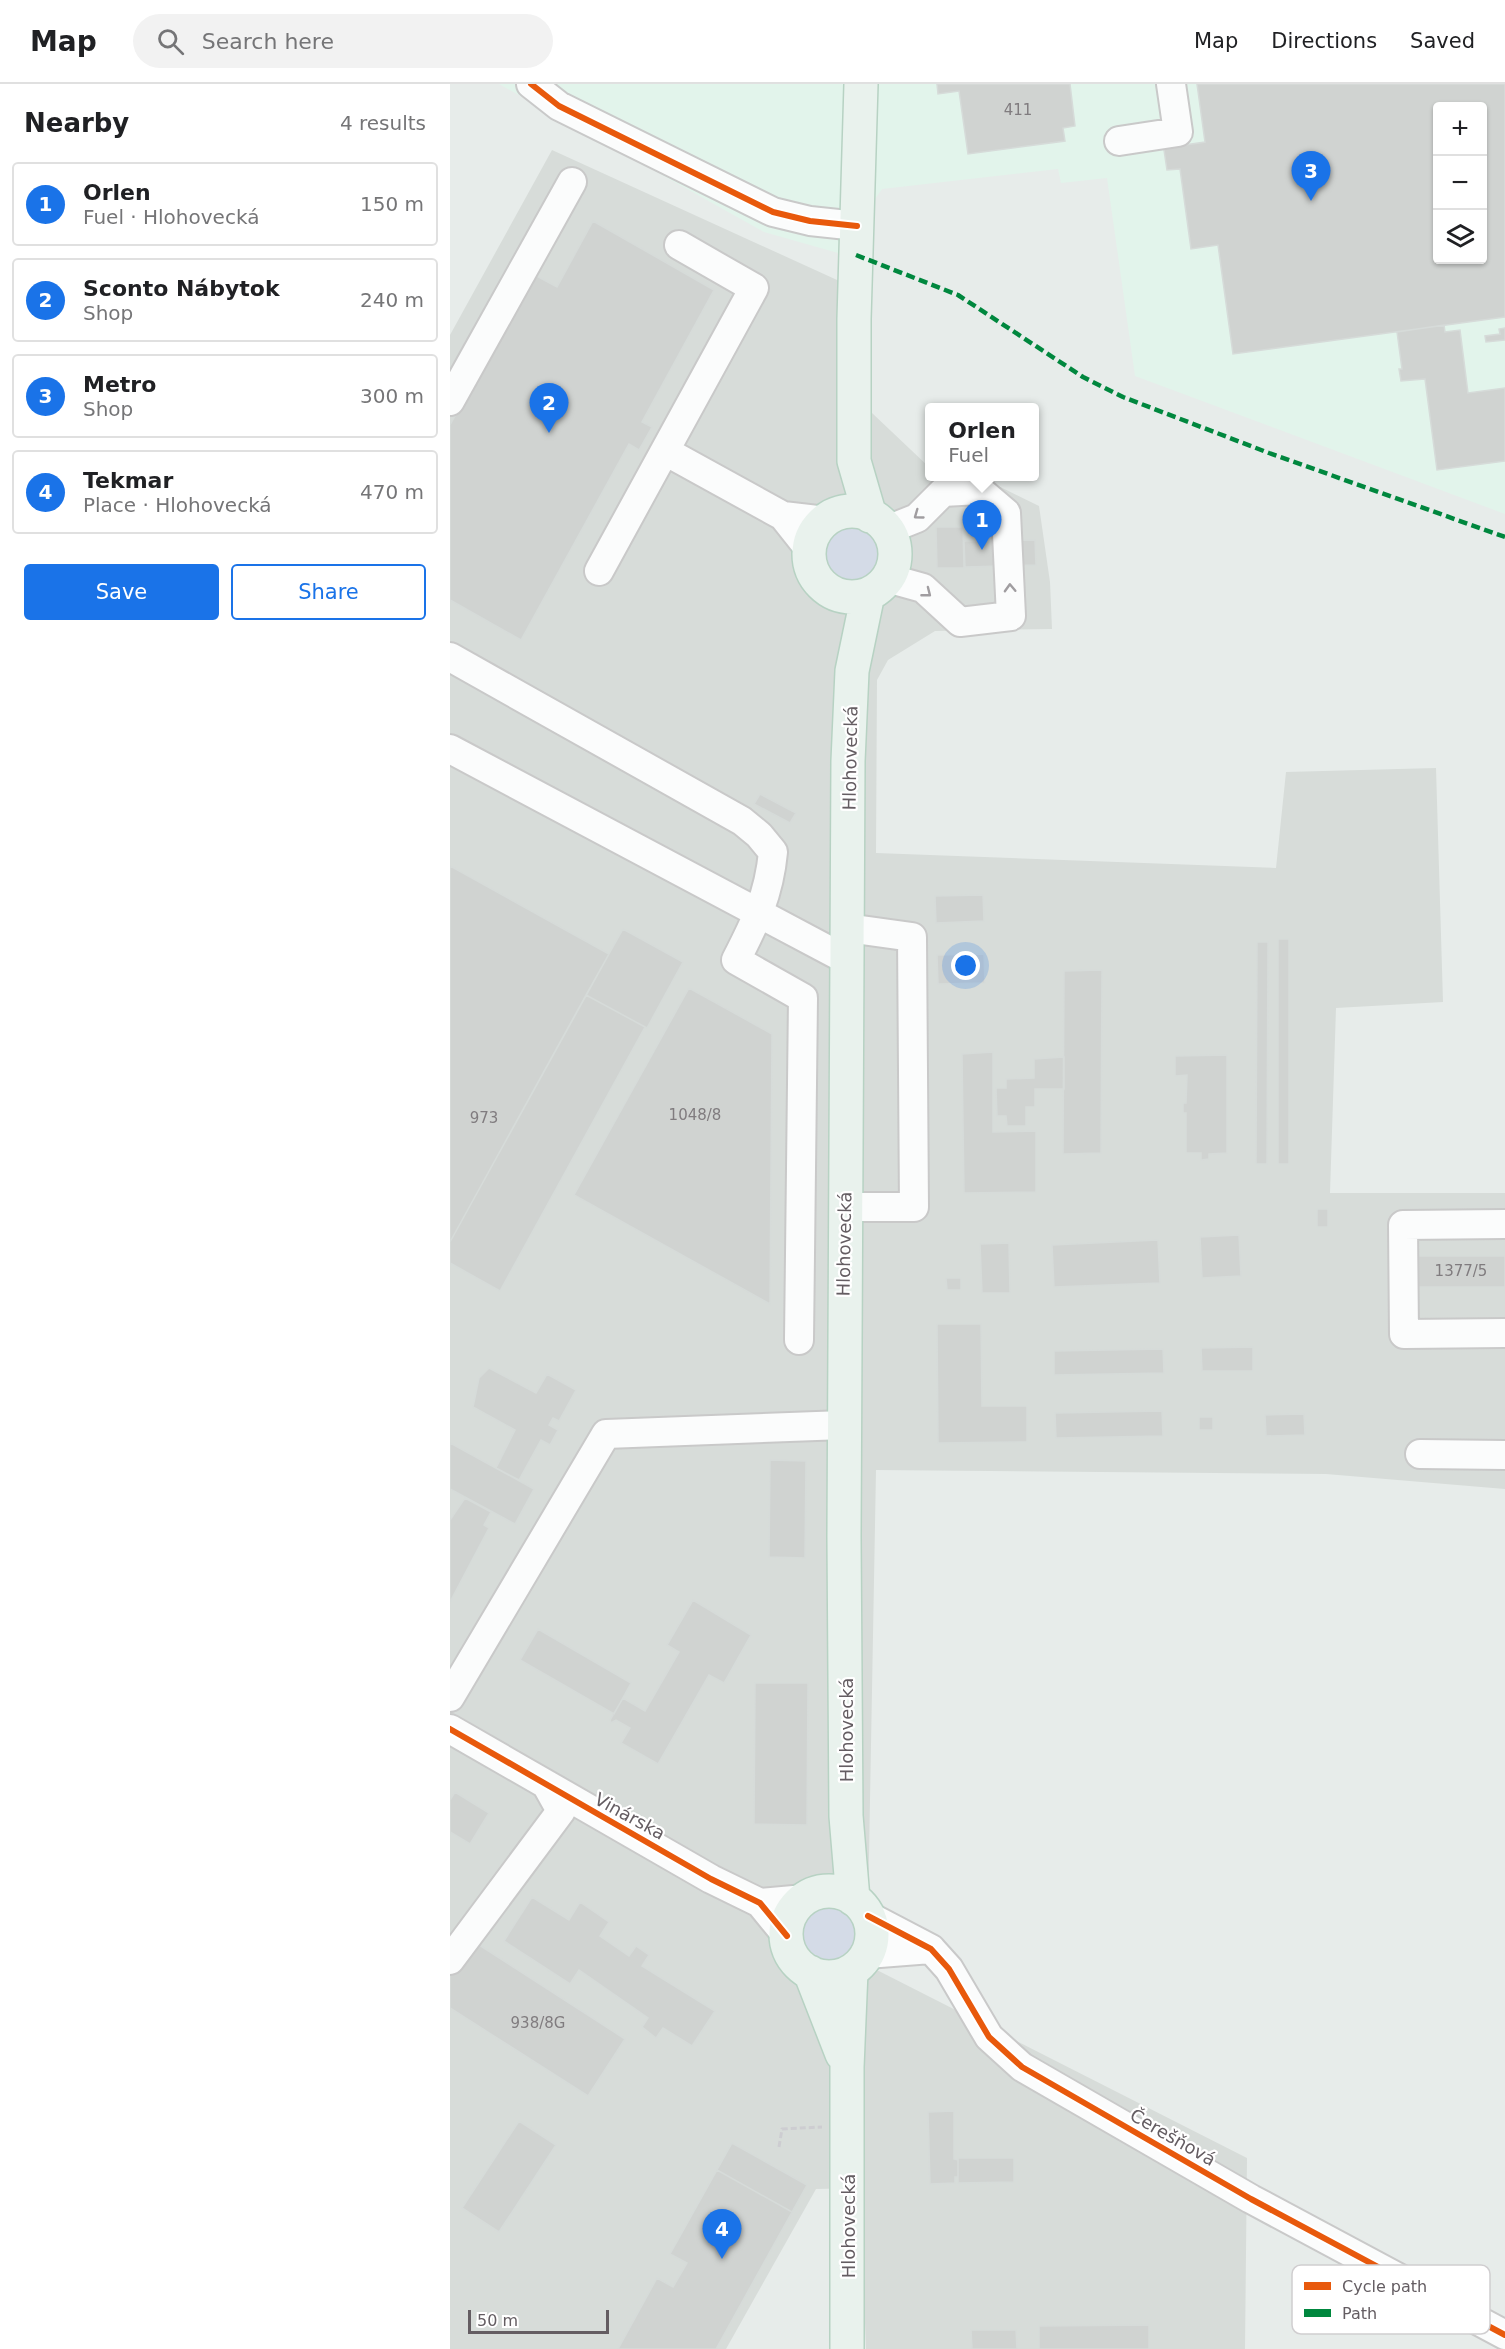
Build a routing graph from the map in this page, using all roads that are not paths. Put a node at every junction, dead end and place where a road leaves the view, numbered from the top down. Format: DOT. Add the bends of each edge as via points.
graph roads {
  1 [pos="531,84"];
  2 [pos="861,84"];
  3 [pos="1171,84"];
  4 [pos="1119,141"];
  5 [pos="572,182"];
  6 [pos="857,226"];
  7 [pos="678,245"];
  8 [pos="450,401"];
  9 [pos="665,451"];
  10 [pos="854,461"];
  11 [pos="783,516"];
  12 [pos="831,517"];
  13 [pos="879,523"];
  14 [pos="810,550"];
  15 [pos="599,571"];
  16 [pos="877,586"];
  17 [pos="828,590"];
  18 [pos="450,657"];
  19 [pos="852,671"];
  20 [pos="450,749"];
  21 [pos="760,913"];
  22 [pos="847,944"];
  23 [pos="845,1207"];
  24 [pos="1505,1224"];
  25 [pos="1505,1333"];
  26 [pos="799,1340"];
  27 [pos="844,1425"];
  28 [pos="1420,1454"];
  29 [pos="1505,1455"];
  30 [pos="450,1697"];
  31 [pos="450,1730"];
  32 [pos="547,1786"];
  33 [pos="846,1816"];
  34 [pos="811,1896"];
  35 [pos="760,1903"];
  36 [pos="861,1908"];
  37 [pos="787,1936"];
  38 [pos="931,1949"];
  39 [pos="450,1960"];
  40 [pos="859,1963"];
  41 [pos="810,1972"];
  42 [pos="847,2067"];
  43 [pos="1374,2265"];
  44 [pos="1490,2327"];
  45 [pos="1505,2335"];
  46 [pos="848,2349"];
  1 -- 6 [label="street" via="559,106 772,212"];
  2 -- 6 [label="main road, Hlohovecká"];
  3 -- 4 [label="street" via="1178,132"];
  5 -- 8 [label="street"];
  6 -- 10 [label="main road, Hlohovecká"];
  7 -- 9 [label="street" via="754,288"];
  9 -- 11 [label="street"];
  9 -- 15 [label="street"];
  10 -- 12 [label="main road, Hlohovecká"];
  10 -- 13 [label="main road, Hlohovecká"];
  11 -- 12 [label="street"];
  11 -- 14 [label="street"];
  12 -- 13 [label="main road" via="851,511"];
  12 -- 14 [label="main road, Hlohovecká" via="814,534"];
  13 -- 16 [label="main road, Hlohovecká" via="892,539 895,559"];
  16 -- 13 [label="street, one-way" via="923,588 960,622 1011,616 1006,513 980,490 944,492 917,518"];
  14 -- 17 [label="main road, Hlohovecká" via="814,573"];
  16 -- 17 [label="main road" via="844,596"];
  16 -- 19 [label="main road, Hlohovecká"];
  17 -- 19 [label="main road, Hlohovecká"];
  18 -- 21 [label="street" via="741,821 759,835 773,852 770,881"];
  19 -- 22 [label="main road, Hlohovecká"];
  20 -- 21 [label="street"];
  21 -- 22 [label="street"];
  21 -- 26 [label="street" via="736,960 803,998"];
  22 -- 23 [label="main road, Hlohovecká"];
  22 -- 23 [label="street" via="912,937 915,1207"];
  23 -- 27 [label="main road, Hlohovecká"];
  24 -- 25 [label="street" via="1403,1225 1404,1334"];
  27 -- 30 [label="street" via="606,1434"];
  27 -- 33 [label="main road, Hlohovecká"];
  28 -- 29 [label="street"];
  31 -- 32 [label="street, Vinárska"];
  32 -- 35 [label="street, Vinárska"];
  32 -- 39 [label="street" via="561,1811"];
  33 -- 34 [label="main road, Hlohovecká"];
  33 -- 36 [label="main road, Hlohovecká"];
  34 -- 35 [label="street"];
  34 -- 36 [label="main road" via="836,1892"];
  34 -- 37 [label="main road" via="791,1915"];
  35 -- 37 [label="street, Vinárska"];
  36 -- 38 [label="street, Čerešňová"];
  36 -- 40 [label="main road" via="872,1935"];
  37 -- 41 [label="main road" via="791,1953"];
  38 -- 40 [label="street"];
  38 -- 43 [label="street, Čerešňová" via="949,1969 989,2037 1022,2067"];
  40 -- 41 [label="main road" via="835,1977"];
  40 -- 42 [label="main road, Hlohovecká"];
  41 -- 42 [label="main road, Hlohovecká"];
  42 -- 46 [label="main road, Hlohovecká"];
  44 -- 45 [label="street, Čerešňová"];
}
